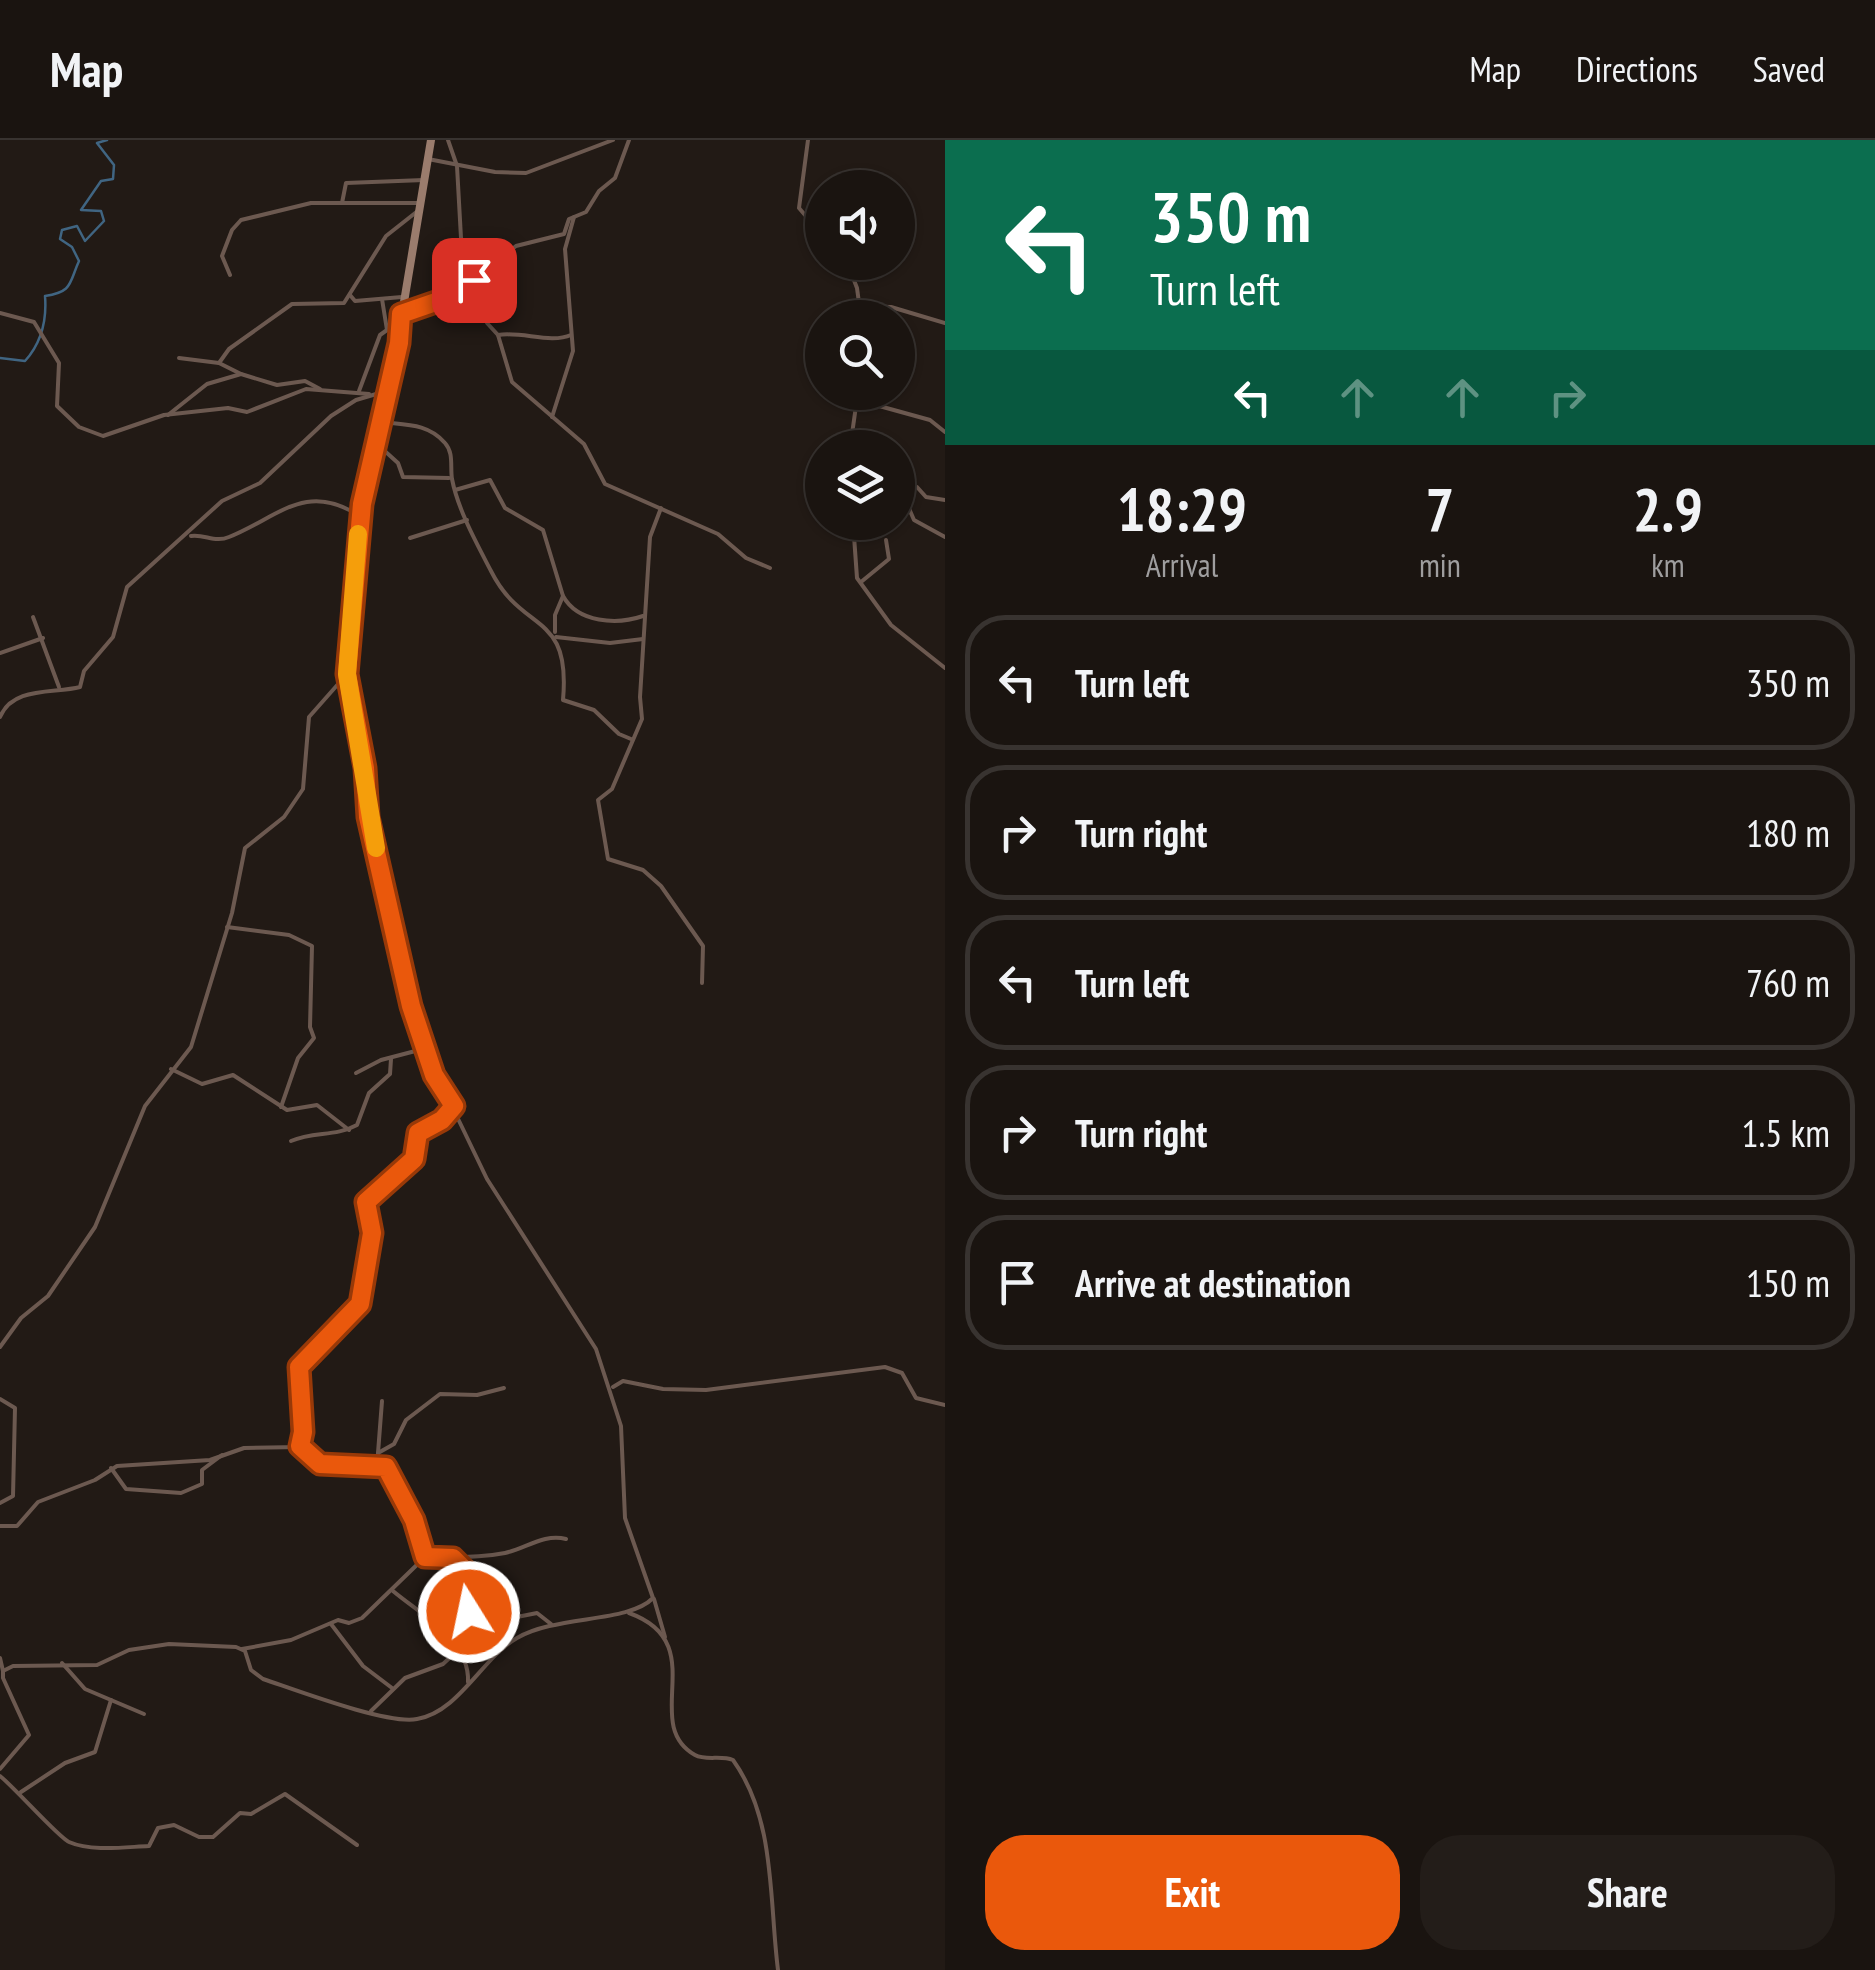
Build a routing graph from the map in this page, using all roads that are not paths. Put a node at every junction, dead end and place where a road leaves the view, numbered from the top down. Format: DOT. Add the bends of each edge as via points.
graph roads {
  1 [pos="431,140"];
  2 [pos="448,140"];
  3 [pos="613,140"];
  4 [pos="629,140"];
  5 [pos="808,140"];
  6 [pos="428,159"];
  7 [pos="457,166"];
  8 [pos="424,180"];
  9 [pos="342,204"];
  10 [pos="419,206"];
  11 [pos="805,215"];
  12 [pos="574,217"];
  13 [pos="470,259"];
  14 [pos="492,262"];
  15 [pos="230,275"];
  16 [pos="476,279"];
  17 [pos="350,294"];
  18 [pos="453,296"];
  19 [pos="402,297"];
  20 [pos="382,299"];
  21 [pos="484,302"];
  22 [pos="0,313"];
  23 [pos="401,314"];
  24 [pos="915,315"];
  25 [pos="945,323"];
  26 [pos="573,332"];
  27 [pos="498,335"];
  28 [pos="180,358"];
  29 [pos="219,362"];
  30 [pos="240,374"];
  31 [pos="392,374"];
  32 [pos="320,389"];
  33 [pos="359,391"];
  34 [pos="385,392"];
  35 [pos="370,395"];
  36 [pos="893,410"];
  37 [pos="168,415"];
  38 [pos="552,418"];
  39 [pos="381,422"];
  40 [pos="945,432"];
  41 [pos="376,444"];
  42 [pos="452,478"];
  43 [pos="915,487"];
  44 [pos="455,490"];
  45 [pos="945,500"];
  46 [pos="660,508"];
  47 [pos="360,516"];
  48 [pos="467,520"];
  49 [pos="915,520"];
  50 [pos="187,537"];
  51 [pos="945,537"];
  52 [pos="410,538"];
  53 [pos="853,540"];
  54 [pos="886,540"];
  55 [pos="770,568"];
  56 [pos="861,582"];
  57 [pos="563,596"];
  58 [pos="646,615"];
  59 [pos="33,617"];
  60 [pos="556,637"];
  61 [pos="43,638"];
  62 [pos="643,639"];
  63 [pos="0,653"];
  64 [pos="945,668"];
  65 [pos="347,674"];
  66 [pos="59,688"];
  67 [pos="0,717"];
  68 [pos="631,738"];
  69 [pos="226,927"];
  70 [pos="702,982"];
  71 [pos="424,1049"];
  72 [pos="391,1058"];
  73 [pos="170,1069"];
  74 [pos="356,1073"];
  75 [pos="454,1106"];
  76 [pos="281,1107"];
  77 [pos="349,1130"];
  78 [pos="291,1142"];
  79 [pos="0,1347"];
  80 [pos="504,1388"];
  81 [pos="612,1392"];
  82 [pos="0,1399"];
  83 [pos="382,1401"];
  84 [pos="945,1405"];
  85 [pos="300,1446"];
  86 [pos="378,1452"];
  87 [pos="223,1454"];
  88 [pos="378,1466"];
  89 [pos="111,1468"];
  90 [pos="0,1503"];
  91 [pos="0,1526"];
  92 [pos="566,1539"];
  93 [pos="425,1557"];
  94 [pos="453,1558"];
  95 [pos="393,1590"];
  96 [pos="653,1598"];
  97 [pos="493,1612"];
  98 [pos="628,1613"];
  99 [pos="331,1624"];
  100 [pos="551,1624"];
  101 [pos="465,1632"];
  102 [pos="665,1637"];
  103 [pos="449,1638"];
  104 [pos="242,1649"];
  105 [pos="459,1653"];
  106 [pos="0,1658"];
  107 [pos="62,1664"];
  108 [pos="4,1670"];
  109 [pos="468,1682"];
  110 [pos="392,1688"];
  111 [pos="111,1700"];
  112 [pos="371,1711"];
  113 [pos="144,1714"];
  114 [pos="0,1772"];
  115 [pos="21,1792"];
  116 [pos="357,1845"];
  117 [pos="778,1970"];
  1 -- 6 [label="street"];
  2 -- 7 [label="street"];
  3 -- 7 [label="street" via="534,172"];
  4 -- 12 [label="street" via="615,178"];
  5 -- 11 [label="street" via="799,208"];
  6 -- 7 [label="street"];
  6 -- 8 [label="street"];
  7 -- 13 [label="street" via="460,233"];
  8 -- 9 [label="street" via="346,183"];
  8 -- 10 [label="street"];
  9 -- 10 [label="street"];
  9 -- 15 [label="street" via="306,203 239,221 222,256"];
  10 -- 17 [label="street" via="386,236"];
  10 -- 19 [label="street"];
  12 -- 14 [label="street" via="562,236 526,242"];
  12 -- 26 [label="street" via="566,246"];
  13 -- 14 [label="street"];
  13 -- 16 [label="street"];
  14 -- 16 [label="street"];
  16 -- 18 [label="street"];
  16 -- 21 [label="street"];
  17 -- 20 [label="street" via="355,302"];
  17 -- 29 [label="street" via="335,305 292,304"];
  18 -- 21 [label="street"];
  18 -- 23 [label="street"];
  19 -- 20 [label="street"];
  19 -- 23 [label="street"];
  20 -- 33 [label="street" via="387,330"];
  21 -- 27 [label="street" via="488,325"];
  22 -- 37 [label="street" via="35,325 59,363 56,403 78,427 102,436"];
  23 -- 31 [label="street"];
  24 -- 25 [label="street"];
  26 -- 27 [label="street" via="559,339"];
  26 -- 38 [label="street"];
  27 -- 38 [label="street" via="512,380"];
  28 -- 29 [label="street"];
  29 -- 30 [label="street"];
  30 -- 32 [label="street"];
  30 -- 37 [label="street" via="207,384"];
  31 -- 34 [label="street"];
  32 -- 33 [label="street"];
  32 -- 37 [label="street" via="245,412"];
  33 -- 35 [label="street"];
  34 -- 35 [label="street"];
  34 -- 39 [label="street"];
  35 -- 50 [label="street" via="332,416 260,482 222,501"];
  36 -- 40 [label="street" via="932,421"];
  38 -- 46 [label="street" via="589,450 606,484"];
  39 -- 41 [label="street"];
  39 -- 42 [label="street" via="431,430 448,447"];
  41 -- 42 [label="street" via="398,462 403,477"];
  41 -- 47 [label="street"];
  42 -- 44 [label="street"];
  43 -- 45 [label="street"];
  44 -- 48 [label="street"];
  44 -- 57 [label="street" via="490,480 504,508 541,527"];
  46 -- 55 [label="street"];
  46 -- 58 [label="street" via="650,536"];
  47 -- 50 [label="street" via="312,500 229,537"];
  47 -- 65 [label="street"];
  48 -- 52 [label="street"];
  48 -- 60 [label="street" via="514,607"];
  49 -- 51 [label="street"];
  50 -- 66 [label="street" via="127,588 112,637 84,670 80,687"];
  53 -- 56 [label="street"];
  54 -- 56 [label="street" via="889,559"];
  56 -- 64 [label="street" via="891,625"];
  57 -- 58 [label="street" via="571,609 597,619 626,622"];
  57 -- 60 [label="street" via="554,616"];
  58 -- 62 [label="street"];
  59 -- 61 [label="street"];
  60 -- 62 [label="street"];
  60 -- 68 [label="street" via="566,660 563,700 592,710"];
  61 -- 63 [label="street"];
  61 -- 66 [label="street"];
  62 -- 68 [label="street" via="642,717"];
  65 -- 69 [label="street" via="309,717 303,789 284,817 245,848"];
  65 -- 71 [label="street" via="368,817"];
  66 -- 67 [label="street" via="12,702"];
  68 -- 70 [label="street" via="612,788 598,798 607,858 643,870 661,886 703,946"];
  69 -- 73 [label="street" via="193,1043"];
  69 -- 76 [label="street" via="289,934 312,946 314,1038 298,1058"];
  71 -- 72 [label="street"];
  71 -- 75 [label="street"];
  72 -- 74 [label="street"];
  72 -- 77 [label="street" via="390,1074 372,1088 361,1120"];
  73 -- 76 [label="street" via="202,1084 238,1077"];
  73 -- 79 [label="street" via="144,1108 95,1227 54,1288"];
  75 -- 81 [label="street" via="518,1232 590,1334"];
  75 -- 85 [label="street" via="418,1133 414,1159 366,1202 372,1233 360,1304 299,1367"];
  76 -- 77 [label="street" via="293,1112 317,1105"];
  77 -- 78 [label="street" via="314,1132"];
  80 -- 86 [label="street" via="440,1394 406,1420 394,1444"];
  81 -- 84 [label="street" via="623,1381 706,1390 884,1367 902,1372 916,1398"];
  81 -- 96 [label="street" via="621,1426 625,1518"];
  82 -- 90 [label="street" via="15,1408 17,1442 13,1496"];
  83 -- 86 [label="street"];
  85 -- 87 [label="street"];
  85 -- 88 [label="street" via="320,1464"];
  86 -- 88 [label="street"];
  87 -- 89 [label="street"];
  87 -- 89 [label="street" via="202,1470 202,1484 181,1493 126,1489"];
  88 -- 93 [label="street" via="391,1473"];
  89 -- 91 [label="street" via="38,1502 16,1526"];
  92 -- 94 [label="street"];
  93 -- 94 [label="street"];
  93 -- 95 [label="street"];
  94 -- 101 [label="street" via="467,1576"];
  95 -- 99 [label="street" via="360,1619"];
  95 -- 103 [label="street"];
  96 -- 98 [label="street"];
  96 -- 102 [label="street"];
  97 -- 100 [label="street" via="537,1614"];
  98 -- 100 [label="street"];
  98 -- 102 [label="street"];
  99 -- 104 [label="street"];
  99 -- 110 [label="street" via="364,1666"];
  100 -- 109 [label="street" via="512,1640"];
  101 -- 103 [label="street"];
  101 -- 105 [label="street"];
  102 -- 117 [label="street" via="676,1673 674,1732 697,1756 736,1763 759,1812"];
  103 -- 105 [label="street"];
  104 -- 107 [label="street" via="168,1644 129,1650 96,1665"];
  104 -- 112 [label="street" via="251,1670 264,1679"];
  105 -- 109 [label="street"];
  105 -- 110 [label="street"];
  106 -- 108 [label="street"];
  107 -- 108 [label="street"];
  107 -- 111 [label="street" via="75,1682"];
  108 -- 114 [label="street" via="30,1735"];
  109 -- 112 [label="street" via="420,1719"];
  110 -- 112 [label="street"];
  111 -- 113 [label="street"];
  111 -- 115 [label="street" via="95,1752"];
  114 -- 115 [label="street"];
  115 -- 116 [label="street" via="64,1840 87,1846 149,1846 158,1828 169,1825 209,1838 233,1817 282,1794"];
}
